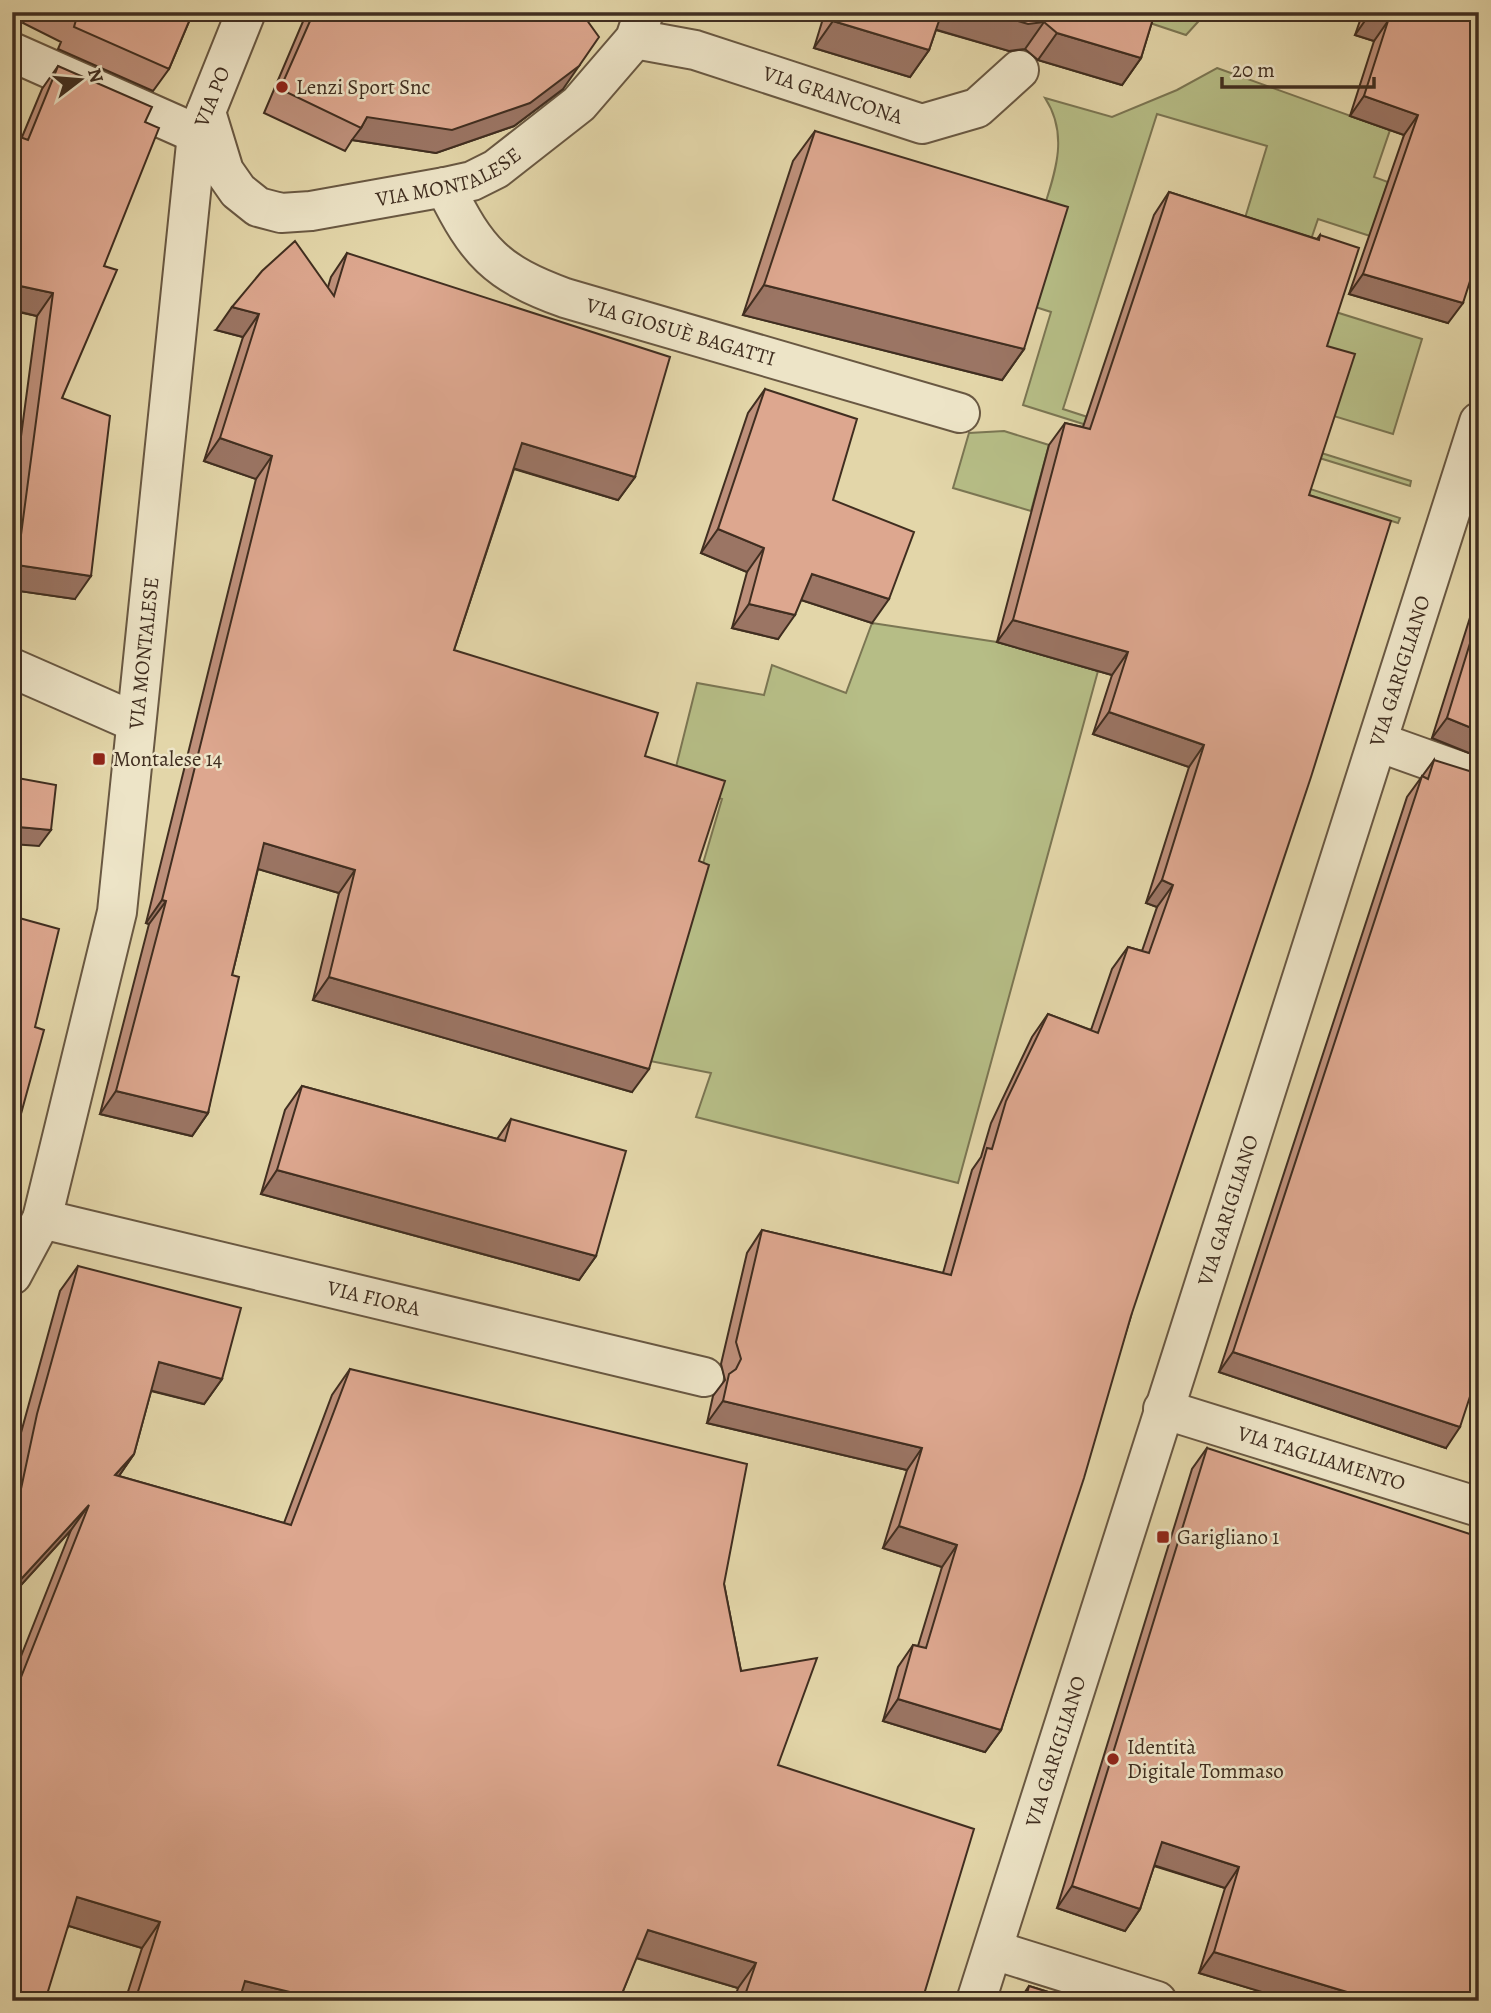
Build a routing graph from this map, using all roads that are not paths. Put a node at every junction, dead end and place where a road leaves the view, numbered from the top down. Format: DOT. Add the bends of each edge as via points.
graph roads {
  1 [pos="246,12"];
  2 [pos="639,25"];
  3 [pos="12,52"];
  4 [pos="1019,70"];
  5 [pos="201,123"];
  6 [pos="190,183"];
  7 [pos="445,187"];
  8 [pos="960,413"];
  9 [pos="1479,422"];
  10 [pos="12,668"];
  11 [pos="135,722"];
  12 [pos="1378,743"];
  13 [pos="1479,778"];
  14 [pos="42,1219"];
  15 [pos="12,1275"];
  16 [pos="705,1377"];
  17 [pos="1163,1409"];
  18 [pos="1479,1507"];
  19 [pos="994,1950"];
  20 [pos="976,2001"];
  21 [pos="1157,2001"];
  1 -- 5 [label="street, VIA PO"];
  2 -- 4 [label="street, VIA GRANCONA" via="695,50 922,124 977,108"];
  2 -- 7 [label="street, VIA MONTALESE" via="579,104 496,169"];
  3 -- 5 [label="street"];
  5 -- 6 [label="street, VIA PO"];
  5 -- 7 [label="street, VIA MONTALESE" via="224,171 238,191 258,207 281,213 311,211"];
  6 -- 11 [label="street, VIA MONTALESE"];
  7 -- 8 [label="street, VIA GIOSUÈ BAGATTI" via="478,243 494,262 524,283"];
  9 -- 12 [label="street, VIA GARIGLIANO"];
  10 -- 11 [label="street"];
  11 -- 14 [label="street, VIA MONTALESE" via="117,912"];
  12 -- 13 [label="street"];
  12 -- 17 [label="street, VIA GARIGLIANO"];
  14 -- 15 [label="street, VIA MONTALESE"];
  14 -- 16 [label="street, VIA FIORA"];
  17 -- 18 [label="street, VIA TAGLIAMENTO"];
  17 -- 19 [label="street, VIA GARIGLIANO"];
  19 -- 20 [label="street, VIA GARIGLIANO"];
  19 -- 21 [label="street"];
}
